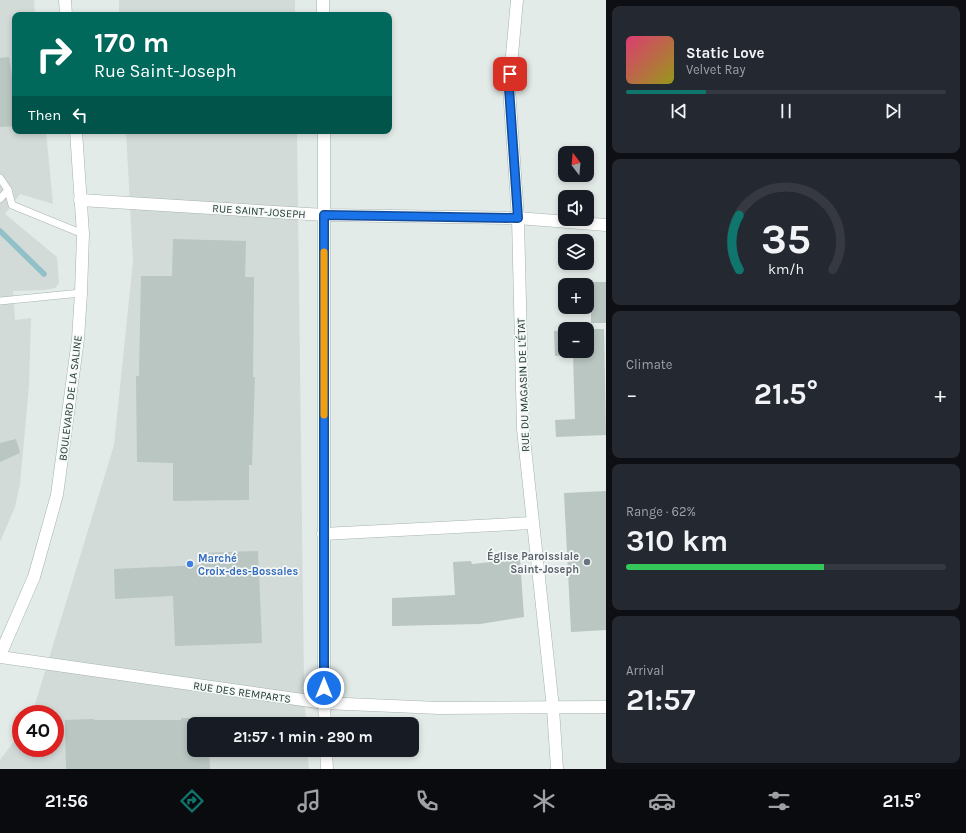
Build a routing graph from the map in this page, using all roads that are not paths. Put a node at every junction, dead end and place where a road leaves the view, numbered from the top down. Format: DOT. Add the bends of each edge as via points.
graph roads {
  1 [pos="65,0"];
  2 [pos="323,0"];
  3 [pos="517,0"];
  4 [pos="66,12"];
  5 [pos="323,12"];
  6 [pos="76,134"];
  7 [pos="324,134"];
  8 [pos="0,178"];
  9 [pos="8,190"];
  10 [pos="0,199"];
  11 [pos="80,200"];
  12 [pos="324,215"];
  13 [pos="518,218"];
  14 [pos="606,225"];
  15 [pos="83,234"];
  16 [pos="81,293"];
  17 [pos="0,302"];
  18 [pos="532,523"];
  19 [pos="323,534"];
  20 [pos="0,656"];
  21 [pos="324,703"];
  22 [pos="606,707"];
  23 [pos="553,708"];
  24 [pos="325,717"];
  25 [pos="326,757"];
  26 [pos="327,769"];
  27 [pos="557,769"];
  1 -- 4 [label="street"];
  2 -- 5 [label="street"];
  3 -- 13 [label="street, RUE DU MAGASIN DE L'ÉTAT" via="509,88"];
  6 -- 11 [label="street, BOULEVARD DE LA SALINE"];
  7 -- 12 [label="street"];
  8 -- 9 [label="lane"];
  9 -- 10 [label="lane"];
  9 -- 15 [label="lane" via="12,205"];
  11 -- 12 [label="street, RUE SAINT-JOSEPH"];
  11 -- 15 [label="street, BOULEVARD DE LA SALINE"];
  12 -- 13 [label="street, RUE SAINT-JOSEPH"];
  12 -- 19 [label="street"];
  13 -- 14 [label="street, RUE SAINT-JOSEPH"];
  13 -- 18 [label="street, RUE DU MAGASIN DE L'ÉTAT" via="522,429"];
  15 -- 16 [label="street, BOULEVARD DE LA SALINE"];
  16 -- 17 [label="lane"];
  16 -- 20 [label="street, BOULEVARD DE LA SALINE" via="78,339 57,495 34,577"];
  18 -- 19 [label="street"];
  18 -- 23 [label="street, RUE DU MAGASIN DE L'ÉTAT"];
  19 -- 21 [label="street"];
  20 -- 21 [label="street, RUE DES REMPARTS"];
  21 -- 23 [label="street, RUE DES REMPARTS" via="439,708"];
  21 -- 24 [label="street"];
  22 -- 23 [label="street, RUE DES REMPARTS"];
  23 -- 27 [label="street, RUE DU MAGASIN DE L'ÉTAT"];
  25 -- 26 [label="street"];
}
